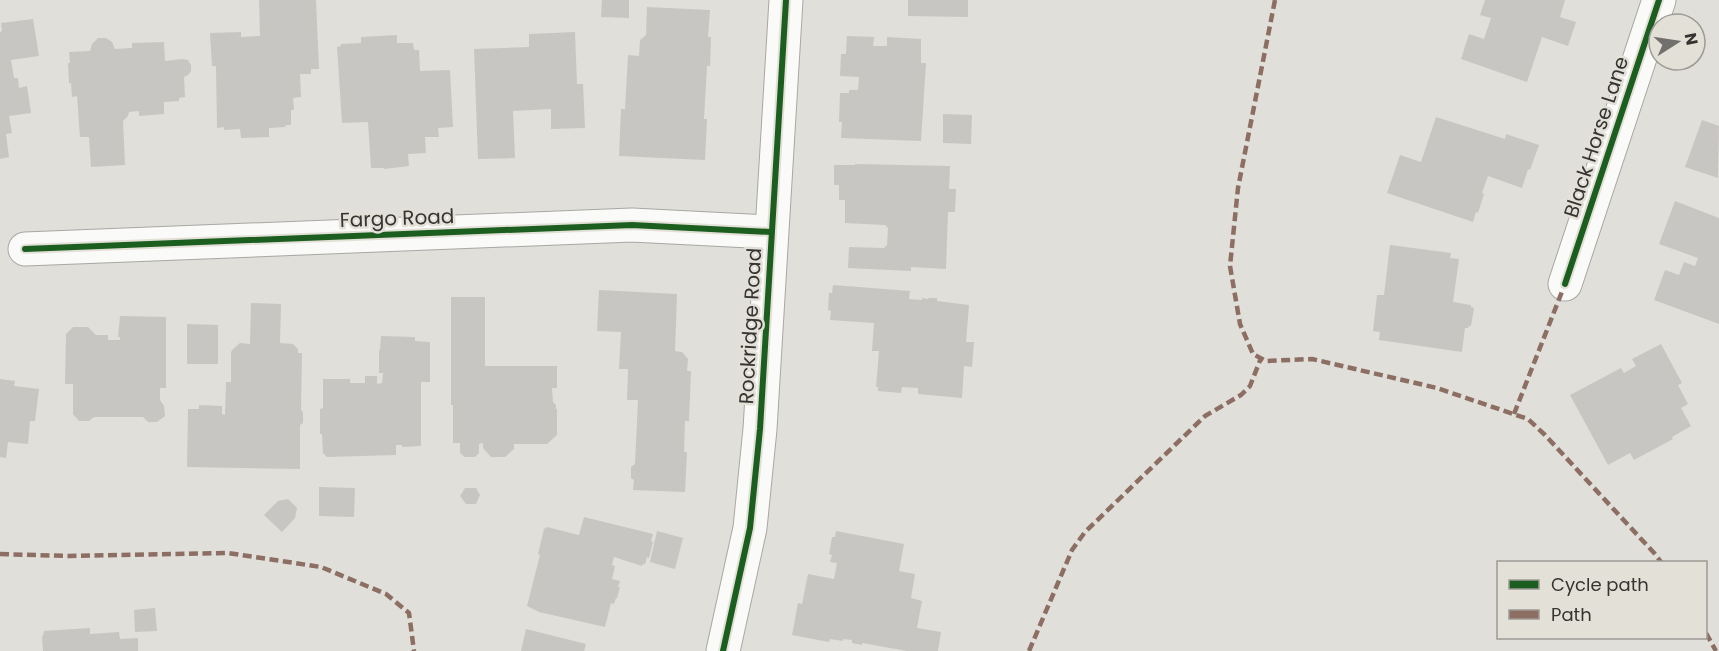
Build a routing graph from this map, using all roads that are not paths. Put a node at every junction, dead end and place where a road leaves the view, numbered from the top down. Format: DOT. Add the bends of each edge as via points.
graph roads {
  1 [pos="786,0"];
  2 [pos="1659,0"];
  3 [pos="771,232"];
  4 [pos="25,249"];
  5 [pos="1565,284"];
  6 [pos="723,651"];
  1 -- 3 [label="street, Rockridge Road"];
  2 -- 5 [label="street, Black Horse Lane"];
  3 -- 4 [label="street, Fargo Road" via="632,225"];
  3 -- 6 [label="street, Rockridge Road" via="750,528"];
}
